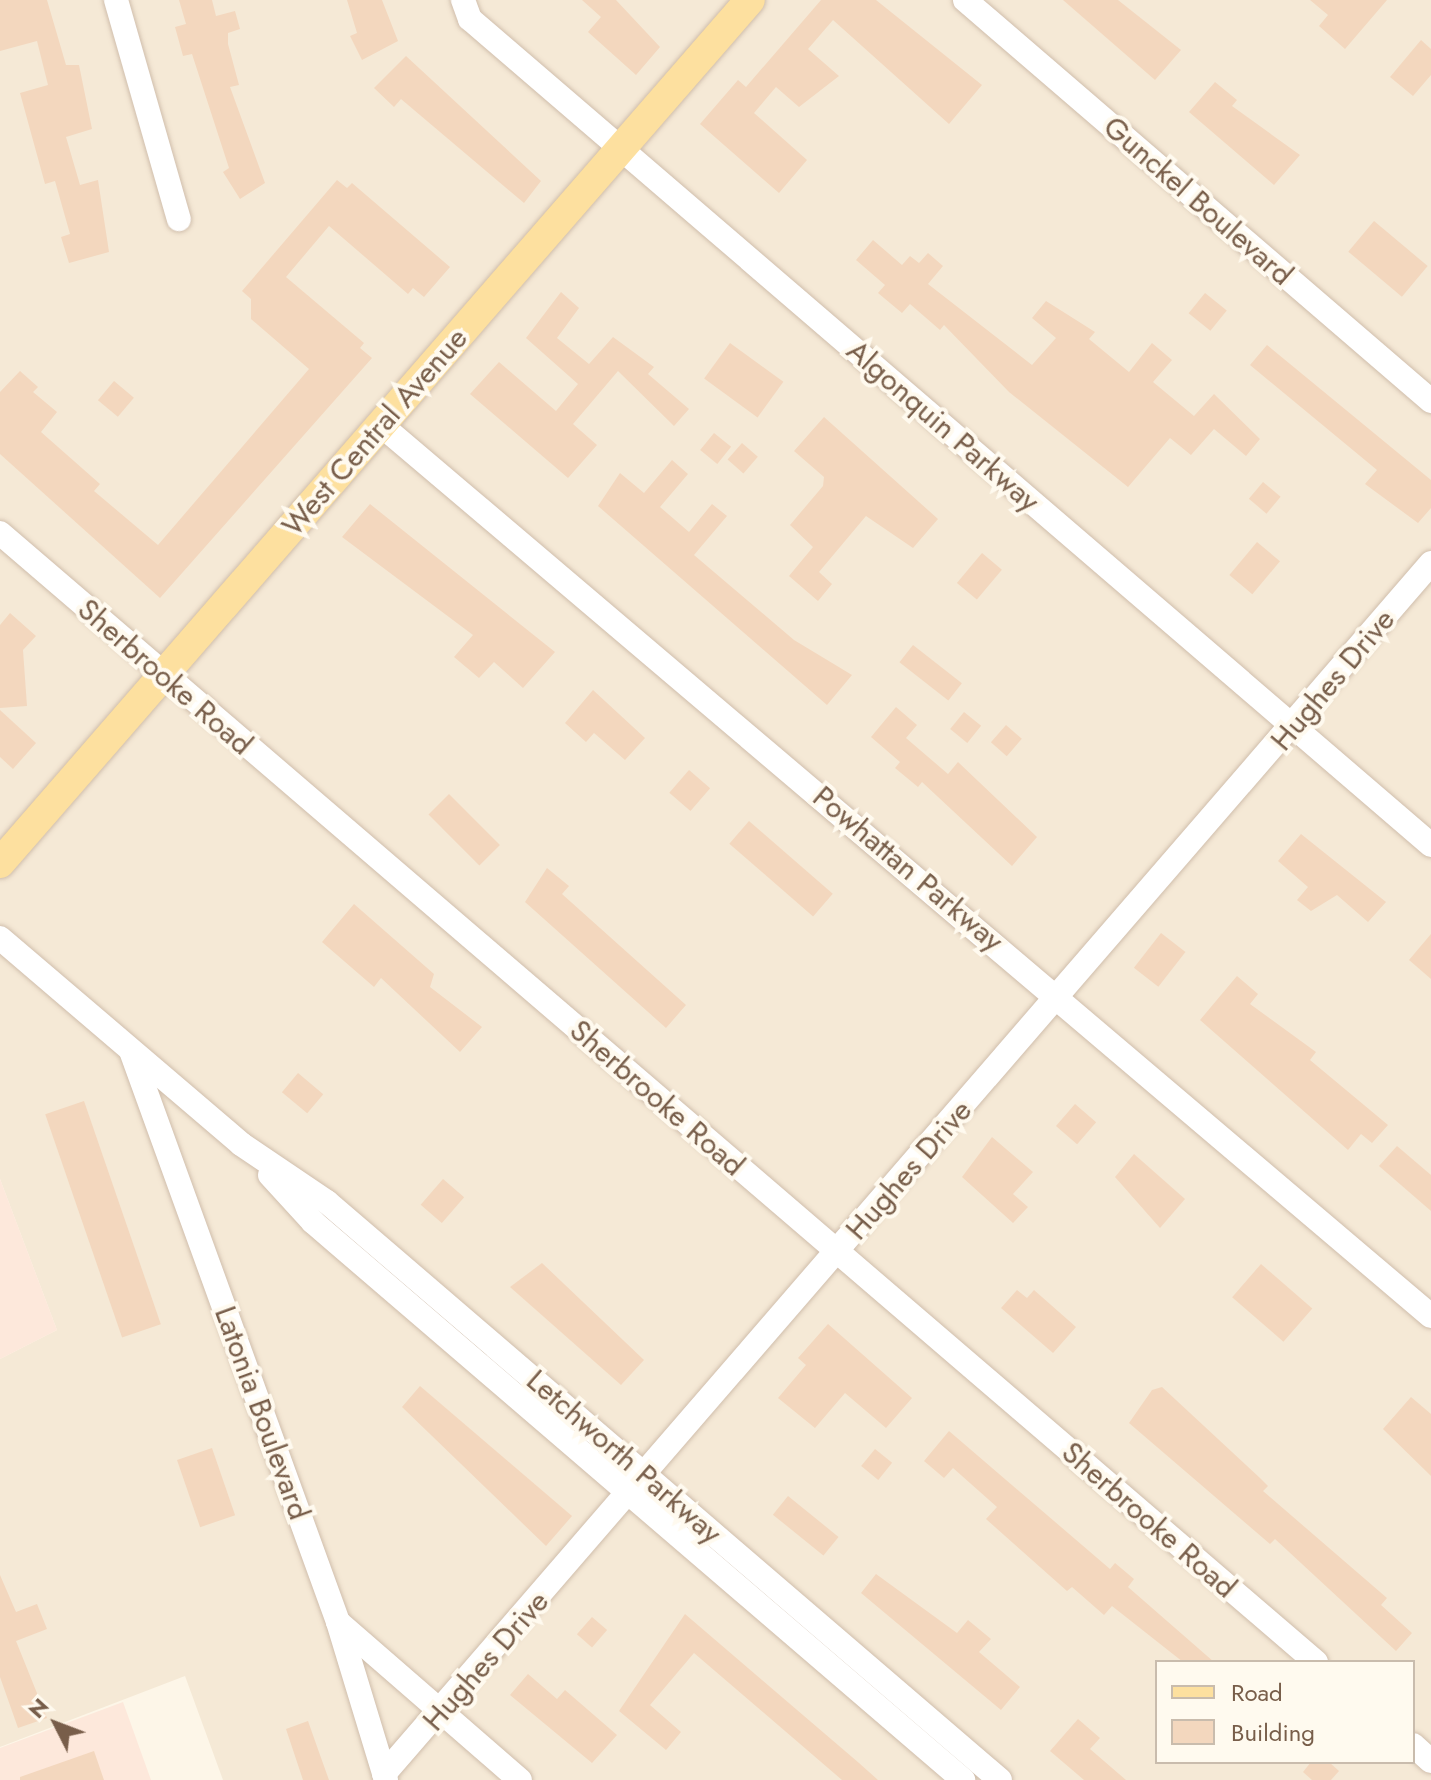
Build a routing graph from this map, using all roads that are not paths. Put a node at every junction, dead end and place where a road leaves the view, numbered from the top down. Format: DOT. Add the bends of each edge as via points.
graph roads {
  1 [pos="116,0"];
  2 [pos="463,0"];
  3 [pos="750,0"];
  4 [pos="965,0"];
  5 [pos="621,150"];
  6 [pos="179,219"];
  7 [pos="1431,401"];
  8 [pos="381,425"];
  9 [pos="0,533"];
  10 [pos="1431,563"];
  11 [pos="164,675"];
  12 [pos="1293,727"];
  13 [pos="1431,845"];
  14 [pos="0,863"];
  15 [pos="0,938"];
  16 [pos="1058,996"];
  17 [pos="130,1049"];
  18 [pos="838,1253"];
  19 [pos="1431,1316"];
  20 [pos="639,1486"];
  21 [pos="338,1622"];
  22 [pos="1314,1660"];
  23 [pos="442,1713"];
  24 [pos="1415,1747"];
  25 [pos="1431,1761"];
  26 [pos="385,1777"];
  27 [pos="520,1780"];
  28 [pos="963,1780"];
  29 [pos="1000,1780"];
  1 -- 6 [label="street"];
  2 -- 5 [label="street, Algonquin Parkway" via="470,19"];
  3 -- 5 [label="main road, West Central Avenue"];
  4 -- 7 [label="street, Gunckel Boulevard"];
  5 -- 8 [label="main road, West Central Avenue"];
  5 -- 12 [label="street, Algonquin Parkway"];
  8 -- 11 [label="main road, West Central Avenue"];
  8 -- 16 [label="street, Powhattan Parkway"];
  9 -- 11 [label="street, Sherbrooke Road"];
  10 -- 12 [label="street, Hughes Drive"];
  11 -- 14 [label="main road, West Central Avenue"];
  11 -- 18 [label="street, Sherbrooke Road"];
  12 -- 13 [label="street, Algonquin Parkway"];
  12 -- 16 [label="street, Hughes Drive"];
  15 -- 17 [label="street, Letchworth Parkway"];
  16 -- 18 [label="street, Hughes Drive"];
  16 -- 19 [label="street, Powhattan Parkway"];
  17 -- 20 [label="street, Letchworth Parkway" via="241,1144 327,1202"];
  17 -- 21 [label="street, Latonia Boulevard"];
  18 -- 20 [label="street, Hughes Drive"];
  18 -- 22 [label="street, Sherbrooke Road"];
  20 -- 23 [label="street, Hughes Drive"];
  20 -- 28 [label="street, Letchworth Parkway"];
  20 -- 29 [label="street, Letchworth Parkway"];
  21 -- 23 [label="street"];
  21 -- 26 [label="street, Latonia Boulevard"];
  23 -- 26 [label="street, Hughes Drive"];
  23 -- 27 [label="street"];
  24 -- 25 [label="street"];
}
